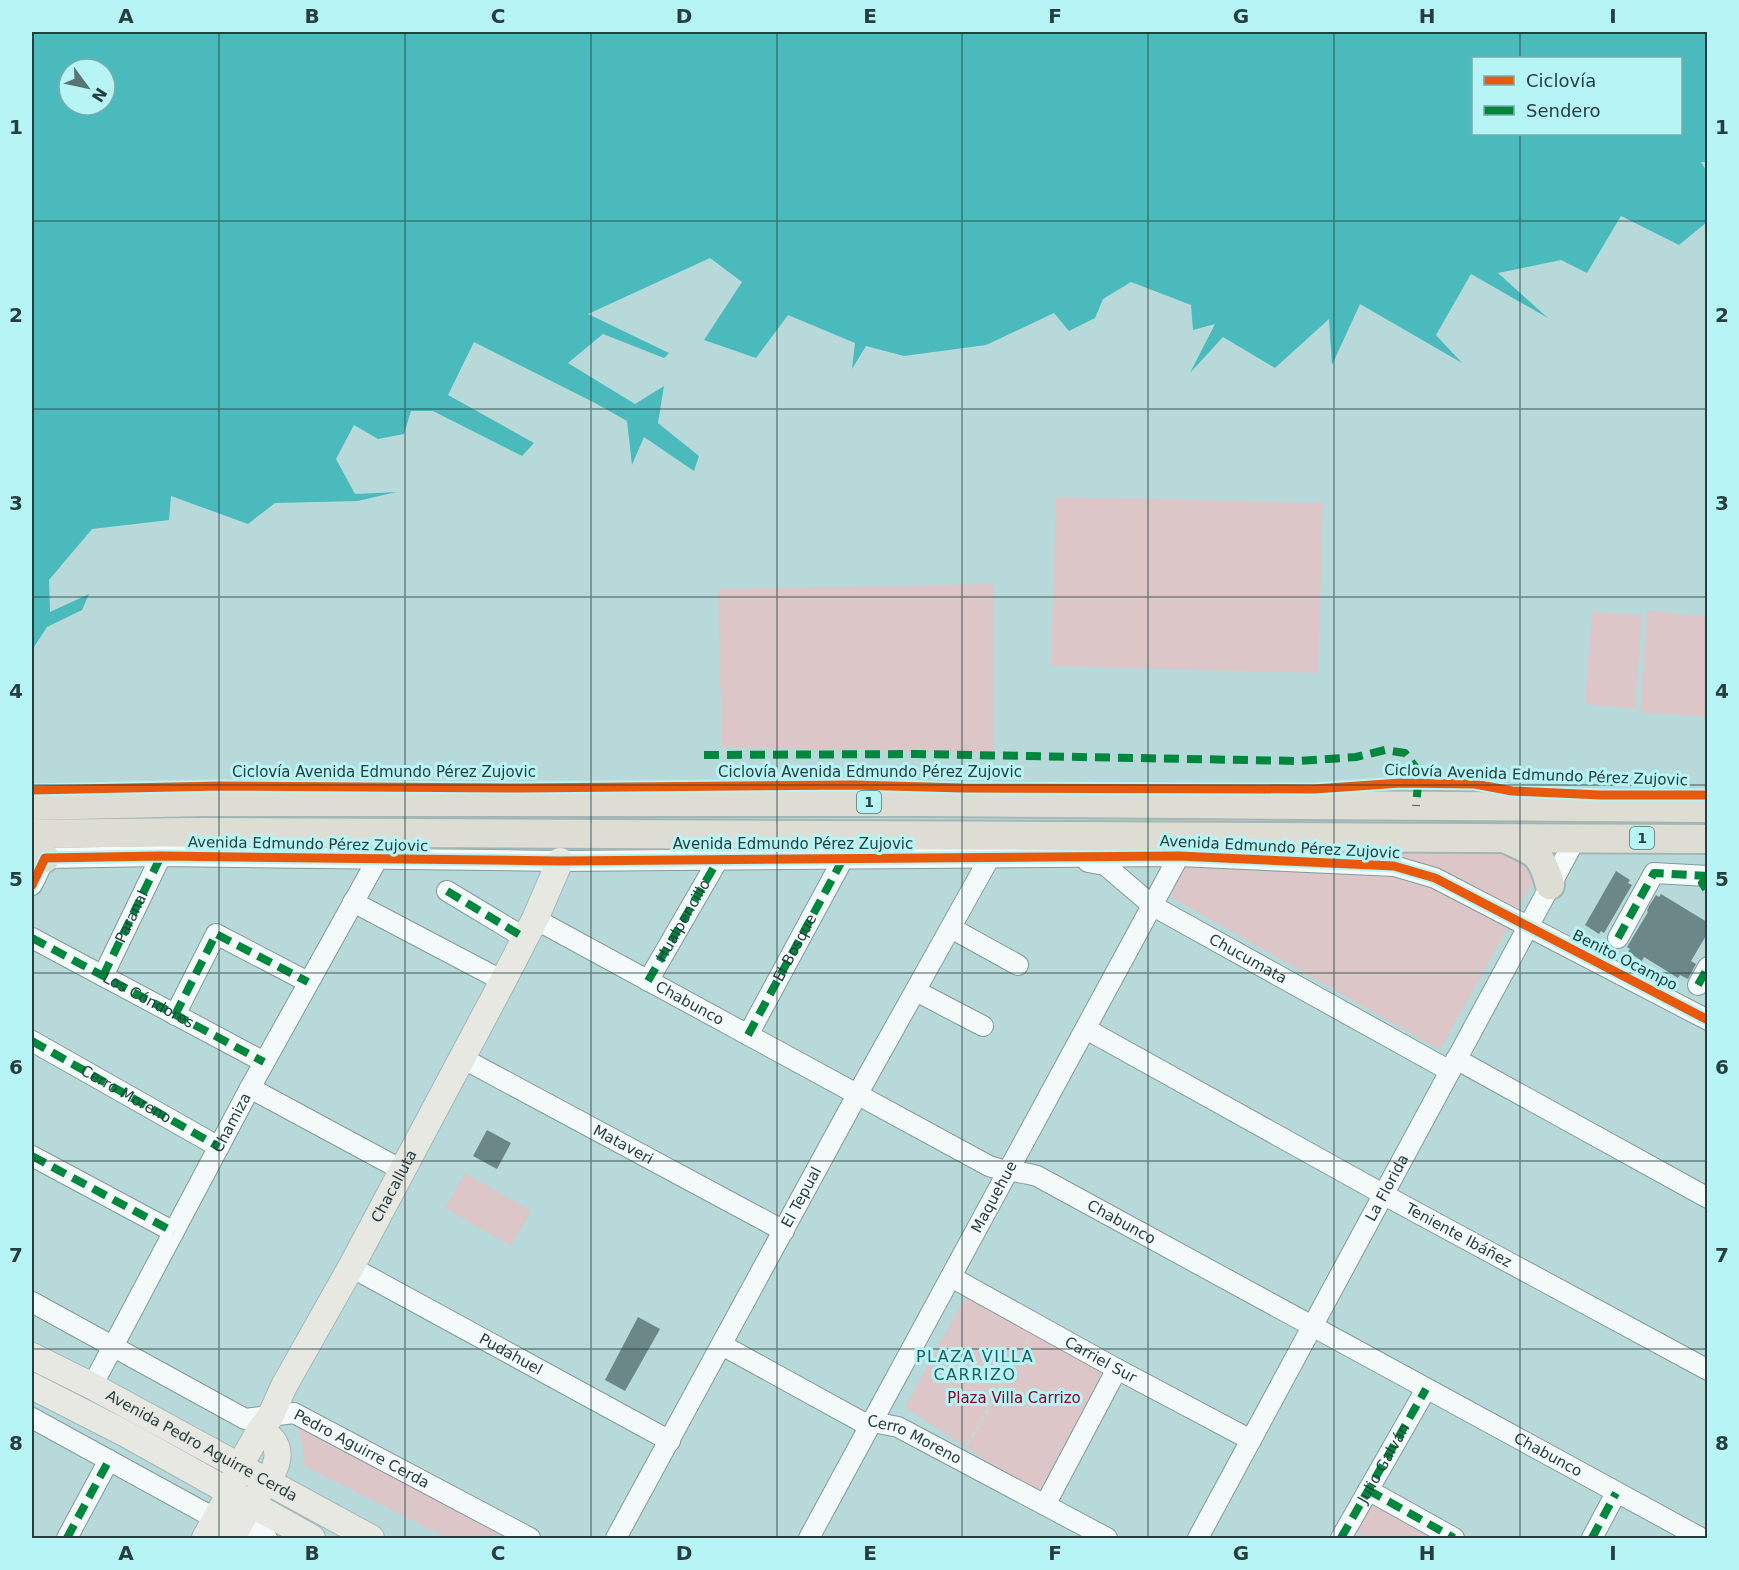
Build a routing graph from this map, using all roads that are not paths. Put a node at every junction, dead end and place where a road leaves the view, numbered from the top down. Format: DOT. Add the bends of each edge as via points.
graph roads {
  1 [pos="32,806"];
  2 [pos="1707,808"];
  3 [pos="1501,837"];
  4 [pos="1576,838"];
  5 [pos="1707,839"];
  6 [pos="36,850"];
  7 [pos="161,856"];
  8 [pos="1046,856"];
  9 [pos="1179,856"];
  10 [pos="990,857"];
  11 [pos="843,859"];
  12 [pos="377,860"];
  13 [pos="718,860"];
  14 [pos="560,861"];
  15 [pos="1707,877"];
  16 [pos="32,885"];
  17 [pos="1550,885"];
  18 [pos="447,891"];
  19 [pos="1707,892"];
  20 [pos="353,902"];
  21 [pos="1153,906"];
  22 [pos="1528,927"];
  23 [pos="530,928"];
  24 [pos="951,928"];
  25 [pos="32,938"];
  26 [pos="1618,938"];
  27 [pos="1018,965"];
  28 [pos="1707,967"];
  29 [pos="103,976"];
  30 [pos="503,981"];
  31 [pos="648,981"];
  32 [pos="308,982"];
  33 [pos="1698,985"];
  34 [pos="916,991"];
  35 [pos="175,1015"];
  36 [pos="1707,1020"];
  37 [pos="983,1026"];
  38 [pos="1086,1029"];
  39 [pos="748,1035"];
  40 [pos="32,1041"];
  41 [pos="462,1058"];
  42 [pos="264,1062"];
  43 [pos="1454,1065"];
  44 [pos="250,1088"];
  45 [pos="857,1095"];
  46 [pos="219,1147"];
  47 [pos="32,1156"];
  48 [pos="402,1170"];
  49 [pos="1009,1170"];
  50 [pos="1383,1194"];
  51 [pos="1707,1198"];
  52 [pos="784,1231"];
  53 [pos="174,1233"];
  54 [pos="351,1267"];
  55 [pos="951,1277"];
  56 [pos="32,1302"];
  57 [pos="1313,1325"];
  58 [pos="722,1346"];
  59 [pos="113,1347"];
  60 [pos="32,1356"];
  61 [pos="1117,1369"];
  62 [pos="1707,1370"];
  63 [pos="32,1386"];
  64 [pos="92,1386"];
  65 [pos="1426,1389"];
  66 [pos="32,1418"];
  67 [pos="873,1422"];
  68 [pos="265,1423"];
  69 [pos="1251,1440"];
  70 [pos="670,1441"];
  71 [pos="109,1460"];
  72 [pos="239,1467"];
  73 [pos="267,1482"];
  74 [pos="1368,1490"];
  75 [pos="1616,1493"];
  76 [pos="1045,1506"];
  77 [pos="229,1520"];
  78 [pos="1346,1537"];
  79 [pos="68,1539"];
  80 [pos="267,1539"];
  81 [pos="312,1539"];
  82 [pos="371,1539"];
  83 [pos="530,1539"];
  84 [pos="616,1539"];
  85 [pos="809,1539"];
  86 [pos="1107,1539"];
  87 [pos="1198,1539"];
  88 [pos="1454,1539"];
  89 [pos="1592,1539"];
  90 [pos="1701,1539"];
  1 -- 2 [label="highway, 1" via="202,802 941,802"];
  3 -- 4 [label="highway, Avenida Edmundo Pérez Zujovic / 1"];
  3 -- 6 [label="highway, Avenida Edmundo Pérez Zujovic / 1" via="205,832"];
  3 -- 17 [label="highway" via="1535,853 1545,867"];
  4 -- 5 [label="highway, Avenida Edmundo Pérez Zujovic / 1"];
  4 -- 17 [label="street, La Florida"];
  6 -- 7 [label="street, Avenida Edmundo Pérez Zujovic"];
  6 -- 16 [label="street"];
  7 -- 12 [label="street, Avenida Edmundo Pérez Zujovic"];
  7 -- 29 [label="street, Paranal"];
  8 -- 9 [label="street, Avenida Edmundo Pérez Zujovic"];
  8 -- 10 [label="street, Avenida Edmundo Pérez Zujovic"];
  8 -- 21 [label="street, Chucumata" via="1105,865"];
  9 -- 21 [label="street, Maquehue"];
  9 -- 22 [label="street, Avenida Edmundo Pérez Zujovic" via="1394,866 1435,879"];
  10 -- 11 [label="street, Avenida Edmundo Pérez Zujovic"];
  10 -- 24 [label="street, El Tepual"];
  11 -- 13 [label="street, Avenida Edmundo Pérez Zujovic"];
  11 -- 39 [label="street, El Bosque"];
  12 -- 14 [label="street, Avenida Edmundo Pérez Zujovic"];
  12 -- 20 [label="street, Chamiza"];
  13 -- 14 [label="street, Avenida Edmundo Pérez Zujovic"];
  13 -- 31 [label="street, Hualpencillo"];
  14 -- 23 [label="main road, Chacalluta"];
  15 -- 19 [label="street" via="1702,884"];
  15 -- 26 [label="street" via="1654,873"];
  17 -- 22 [label="street, La Florida"];
  18 -- 23 [label="street"];
  20 -- 30 [label="street"];
  20 -- 32 [label="street, Chamiza"];
  21 -- 38 [label="street, Maquehue"];
  21 -- 43 [label="street, Chucumata"];
  22 -- 36 [label="street, Benito Ocampo"];
  22 -- 43 [label="street, La Florida"];
  23 -- 30 [label="main road, Chacalluta"];
  23 -- 31 [label="street, Chabunco"];
  24 -- 27 [label="street"];
  24 -- 34 [label="street, El Tepual"];
  25 -- 29 [label="street, Los Cóndores"];
  28 -- 33 [label="street"];
  29 -- 35 [label="street, Los Cóndores"];
  30 -- 41 [label="main road, Chacalluta"];
  31 -- 39 [label="street, Chabunco"];
  32 -- 35 [label="street" via="216,934"];
  32 -- 42 [label="street, Chamiza"];
  34 -- 37 [label="street"];
  34 -- 45 [label="street, El Tepual"];
  35 -- 42 [label="street, Los Cóndores"];
  38 -- 49 [label="street, Maquehue"];
  38 -- 50 [label="street, Teniente Ibáñez"];
  39 -- 45 [label="street, Chabunco"];
  40 -- 46 [label="street, Cerro Moreno"];
  41 -- 48 [label="main road, Chacalluta"];
  41 -- 52 [label="street, Mataveri"];
  42 -- 44 [label="street, Chamiza"];
  43 -- 50 [label="street, La Florida"];
  43 -- 51 [label="street, Chucumata"];
  44 -- 46 [label="street, Chamiza"];
  44 -- 48 [label="street"];
  45 -- 49 [label="street, Chabunco" via="989,1166"];
  45 -- 52 [label="street, El Tepual"];
  46 -- 53 [label="street, Chamiza"];
  47 -- 53 [label="street"];
  48 -- 54 [label="main road, Chacalluta"];
  49 -- 55 [label="street, Maquehue"];
  49 -- 57 [label="street, Chabunco" via="1037,1176"];
  50 -- 57 [label="street, La Florida"];
  50 -- 62 [label="street, Teniente Ibáñez"];
  52 -- 58 [label="street, El Tepual"];
  53 -- 59 [label="street, Chamiza"];
  54 -- 68 [label="main road, Chacalluta"];
  54 -- 70 [label="street, Pudahuel"];
  55 -- 61 [label="street, Carriel Sur"];
  55 -- 67 [label="street, Maquehue"];
  56 -- 59 [label="street, Pedro Aguirre Cerda"];
  57 -- 65 [label="street, Chabunco"];
  57 -- 69 [label="street, La Florida"];
  58 -- 67 [label="street, Cerro Moreno" via="857,1420"];
  58 -- 70 [label="street, El Tepual"];
  59 -- 64 [label="street, Chamiza"];
  59 -- 68 [label="street, Pedro Aguirre Cerda" via="245,1419"];
  60 -- 64 [label="main road, Avenida Pedro Aguirre Cerda"];
  61 -- 69 [label="street, Carriel Sur"];
  61 -- 76 [label="street"];
  63 -- 77 [label="main road, Avenida Pedro Aguirre Cerda" via="126,1434"];
  64 -- 72 [label="main road, Avenida Pedro Aguirre Cerda"];
  65 -- 74 [label="street, Julio Galván"];
  65 -- 75 [label="street, Chabunco"];
  66 -- 71 [label="street, Avenida Pedro Aguirre Cerda"];
  67 -- 76 [label="street, Cerro Moreno" via="898,1427"];
  67 -- 85 [label="street, Maquehue"];
  68 -- 72 [label="main road, Chacalluta"];
  68 -- 73 [label="main road" via="277,1452 276,1465"];
  68 -- 83 [label="street, Pedro Aguirre Cerda" via="294,1413"];
  69 -- 87 [label="street, La Florida"];
  70 -- 84 [label="street, El Tepual"];
  71 -- 77 [label="street, Avenida Pedro Aguirre Cerda"];
  71 -- 79 [label="street"];
  72 -- 73 [label="main road, Avenida Pedro Aguirre Cerda"];
  72 -- 77 [label="main road, Chacalluta"];
  73 -- 77 [label="main road"];
  73 -- 82 [label="main road, Avenida Pedro Aguirre Cerda"];
  74 -- 78 [label="street, Julio Galván"];
  74 -- 88 [label="street"];
  75 -- 89 [label="street"];
  75 -- 90 [label="street, Chabunco"];
  76 -- 86 [label="street, Cerro Moreno"];
  77 -- 80 [label="street, Avenida Pedro Aguirre Cerda"];
  77 -- 81 [label="main road, Avenida Pedro Aguirre Cerda"];
}
